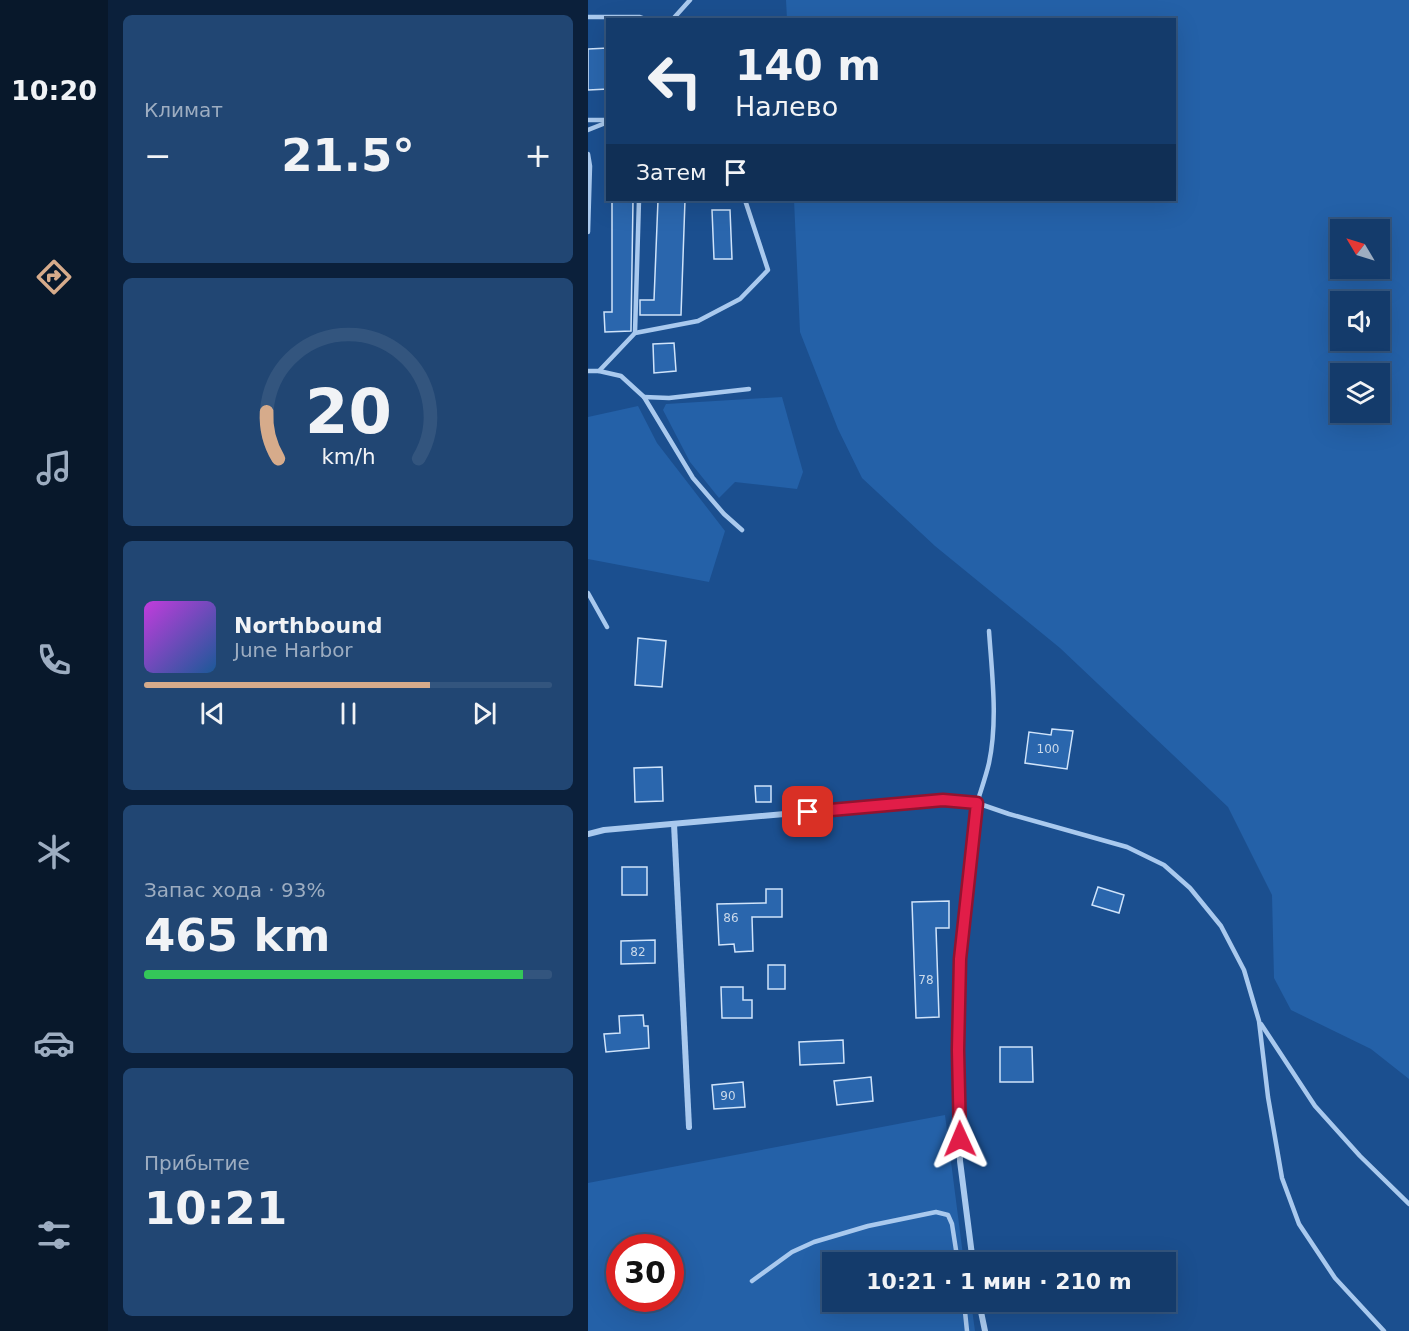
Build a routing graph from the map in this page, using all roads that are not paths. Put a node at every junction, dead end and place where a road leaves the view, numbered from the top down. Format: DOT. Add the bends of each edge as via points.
graph roads {
  1 [pos="690,0"];
  2 [pos="588,17"];
  3 [pos="643,18"];
  4 [pos="674,18"];
  5 [pos="588,120"];
  6 [pos="606,121"];
  7 [pos="606,122"];
  8 [pos="588,130"];
  9 [pos="588,154"];
  10 [pos="639,201"];
  11 [pos="745,201"];
  12 [pos="588,232"];
  13 [pos="635,333"];
  14 [pos="588,371"];
  15 [pos="599,371"];
  16 [pos="749,389"];
  17 [pos="644,397"];
  18 [pos="742,530"];
  19 [pos="588,593"];
  20 [pos="607,627"];
  21 [pos="989,631"];
  22 [pos="977,803"];
  23 [pos="674,824"];
  24 [pos="588,834"];
  25 [pos="1259,1021"];
  26 [pos="689,1127"];
  27 [pos="1409,1204"];
  28 [pos="956,1252"];
  29 [pos="972,1252"];
  30 [pos="752,1281"];
  31 [pos="965,1312"];
  32 [pos="981,1312"];
  33 [pos="967,1331"];
  34 [pos="986,1331"];
  35 [pos="1384,1331"];
  1 -- 4 [label="lane"];
  2 -- 3 [label="lane"];
  5 -- 6 [label="lane"];
  7 -- 8 [label="lane"];
  9 -- 12 [label="lane"];
  10 -- 13 [label="lane"];
  11 -- 13 [label="lane" via="768,270 740,299 698,321"];
  13 -- 15 [label="lane"];
  14 -- 15 [label="lane"];
  15 -- 17 [label="lane" via="621,376"];
  16 -- 17 [label="lane"];
  17 -- 18 [label="lane" via="693,478"];
  19 -- 20 [label="lane"];
  21 -- 22 [label="lane" via="994,706 989,763"];
  22 -- 23 [label="street" via="943,800"];
  22 -- 25 [label="lane" via="1127,847 1164,865 1190,888 1221,927 1244,970"];
  22 -- 29 [label="street" via="960,959 958,1050 960,1161"];
  23 -- 24 [label="street"];
  23 -- 26 [label="street"];
  25 -- 27 [label="lane" via="1315,1106"];
  25 -- 35 [label="lane" via="1282,1178 1299,1224 1335,1278"];
  28 -- 30 [label="lane" via="948,1215 936,1212 814,1242 792,1252"];
  31 -- 33 [label="lane"];
  32 -- 34 [label="street"];
}
